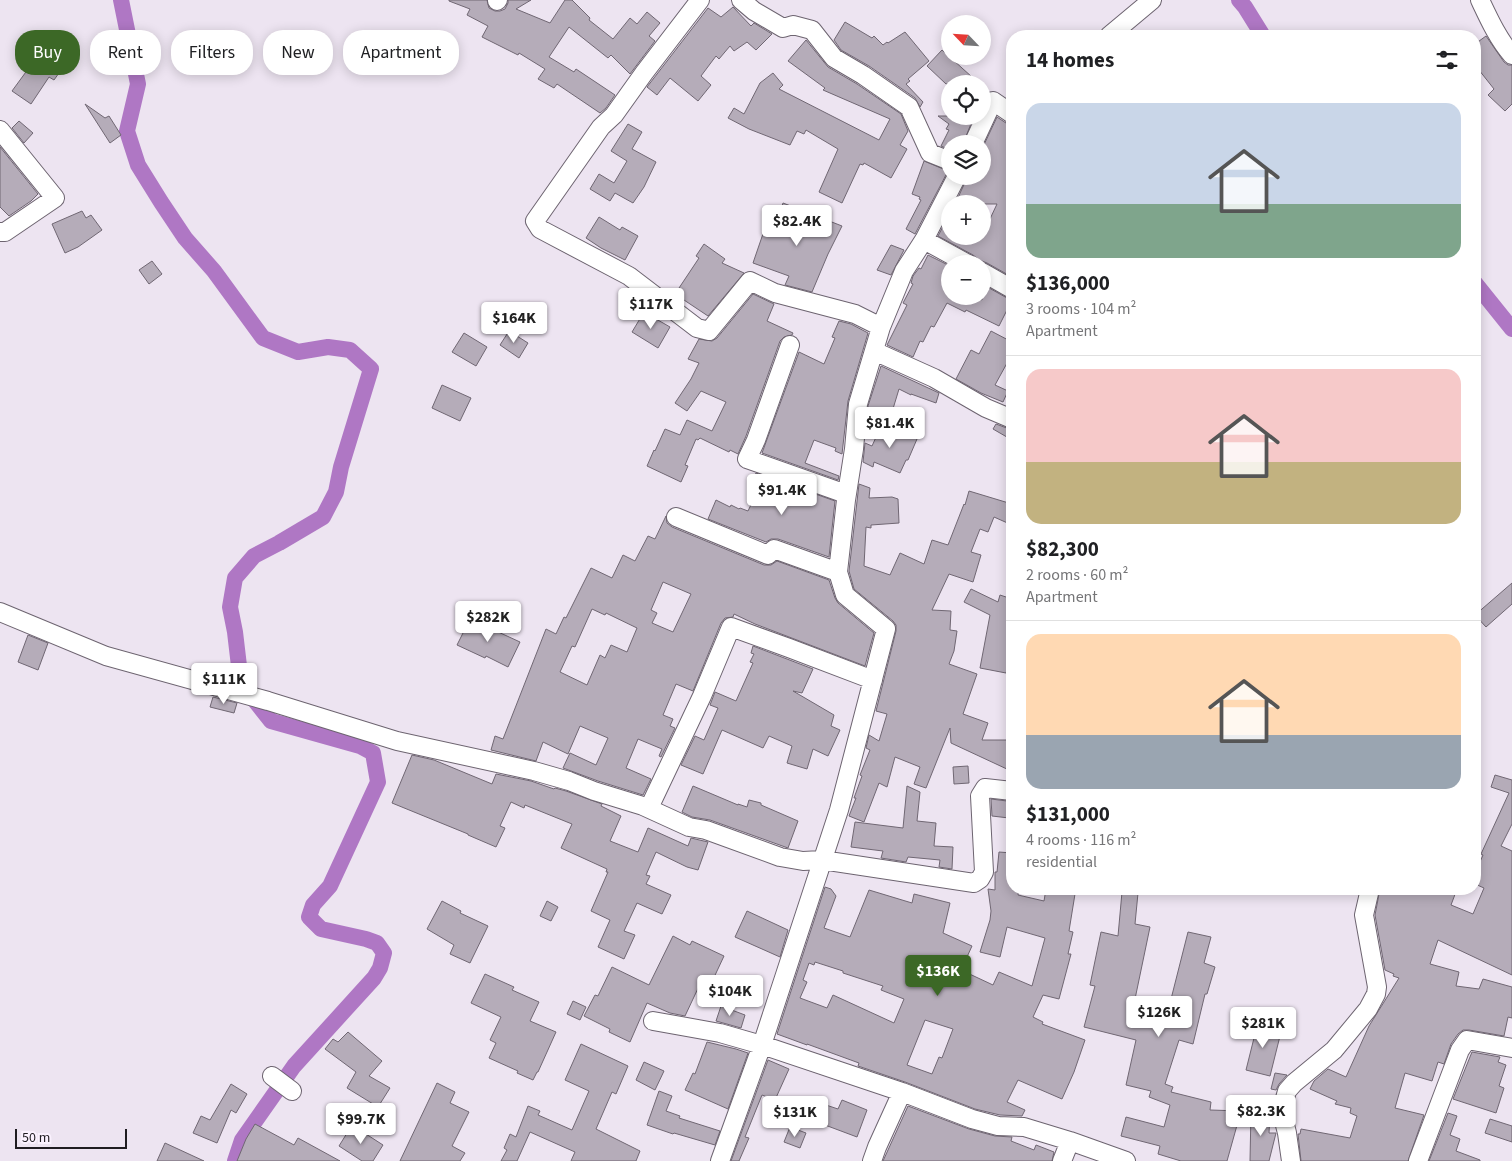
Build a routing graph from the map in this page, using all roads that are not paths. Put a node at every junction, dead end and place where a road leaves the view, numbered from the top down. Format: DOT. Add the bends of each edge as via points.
graph roads {
  1 [pos="700,0"];
  2 [pos="741,0"];
  3 [pos="1152,0"];
  4 [pos="1480,0"];
  5 [pos="1116,30"];
  6 [pos="1512,55"];
  7 [pos="1006,110"];
  8 [pos="0,130"];
  9 [pos="977,135"];
  10 [pos="941,157"];
  11 [pos="952,185"];
  12 [pos="0,232"];
  13 [pos="924,240"];
  14 [pos="952,255"];
  15 [pos="991,277"];
  16 [pos="1006,286"];
  17 [pos="882,327"];
  18 [pos="790,345"];
  19 [pos="874,351"];
  20 [pos="1006,416"];
  21 [pos="846,494"];
  22 [pos="676,517"];
  23 [pos="838,572"];
  24 [pos="0,612"];
  25 [pos="873,680"];
  26 [pos="1006,790"];
  27 [pos="649,808"];
  28 [pos="822,860"];
  29 [pos="1369,895"];
  30 [pos="653,1021"];
  31 [pos="762,1045"];
  32 [pos="1512,1048"];
  33 [pos="272,1076"];
  34 [pos="292,1091"];
  35 [pos="902,1092"];
  36 [pos="1070,1141"];
  37 [pos="720,1161"];
  38 [pos="872,1161"];
  39 [pos="1062,1161"];
  40 [pos="1126,1161"];
  41 [pos="1291,1161"];
  42 [pos="1418,1161"];
  1 -- 17 [label="street" via="614,115 601,127 535,221 540,229 629,276 697,328 709,331 750,281 774,293 854,314"];
  2 -- 10 [label="street" via="783,28 793,25 812,30 834,58 909,108 930,152"];
  3 -- 5 [label="street"];
  4 -- 6 [label="street" via="1505,48"];
  7 -- 9 [label="street" via="993,101"];
  8 -- 12 [label="street" via="55,198 5,232"];
  11 -- 13 [label="street"];
  13 -- 14 [label="street"];
  13 -- 17 [label="street" via="904,271"];
  15 -- 16 [label="street"];
  17 -- 19 [label="street"];
  18 -- 21 [label="street" via="746,459"];
  19 -- 20 [label="street"];
  19 -- 21 [label="street" via="858,404"];
  21 -- 23 [label="street"];
  22 -- 23 [label="street" via="768,555 774,548"];
  23 -- 25 [label="street" via="845,595 886,629"];
  24 -- 27 [label="street" via="106,656 268,701 397,742 534,771"];
  25 -- 27 [label="street" via="732,627"];
  25 -- 28 [label="street" via="839,810"];
  26 -- 28 [label="street" via="985,788 980,796 984,872 974,883"];
  27 -- 28 [label="street" via="690,827 780,856 804,861"];
  28 -- 31 [label="street"];
  29 -- 41 [label="street" via="1364,915 1376,994 1368,1009 1334,1050 1287,1091 1283,1117"];
  30 -- 31 [label="street"];
  31 -- 35 [label="street"];
  31 -- 37 [label="street"];
  32 -- 42 [label="street" via="1467,1040 1460,1050"];
  33 -- 34 [label="street"];
  35 -- 36 [label="street" via="972,1119 998,1126 1024,1127"];
  35 -- 38 [label="street"];
  36 -- 39 [label="street"];
  36 -- 40 [label="street"];
}
